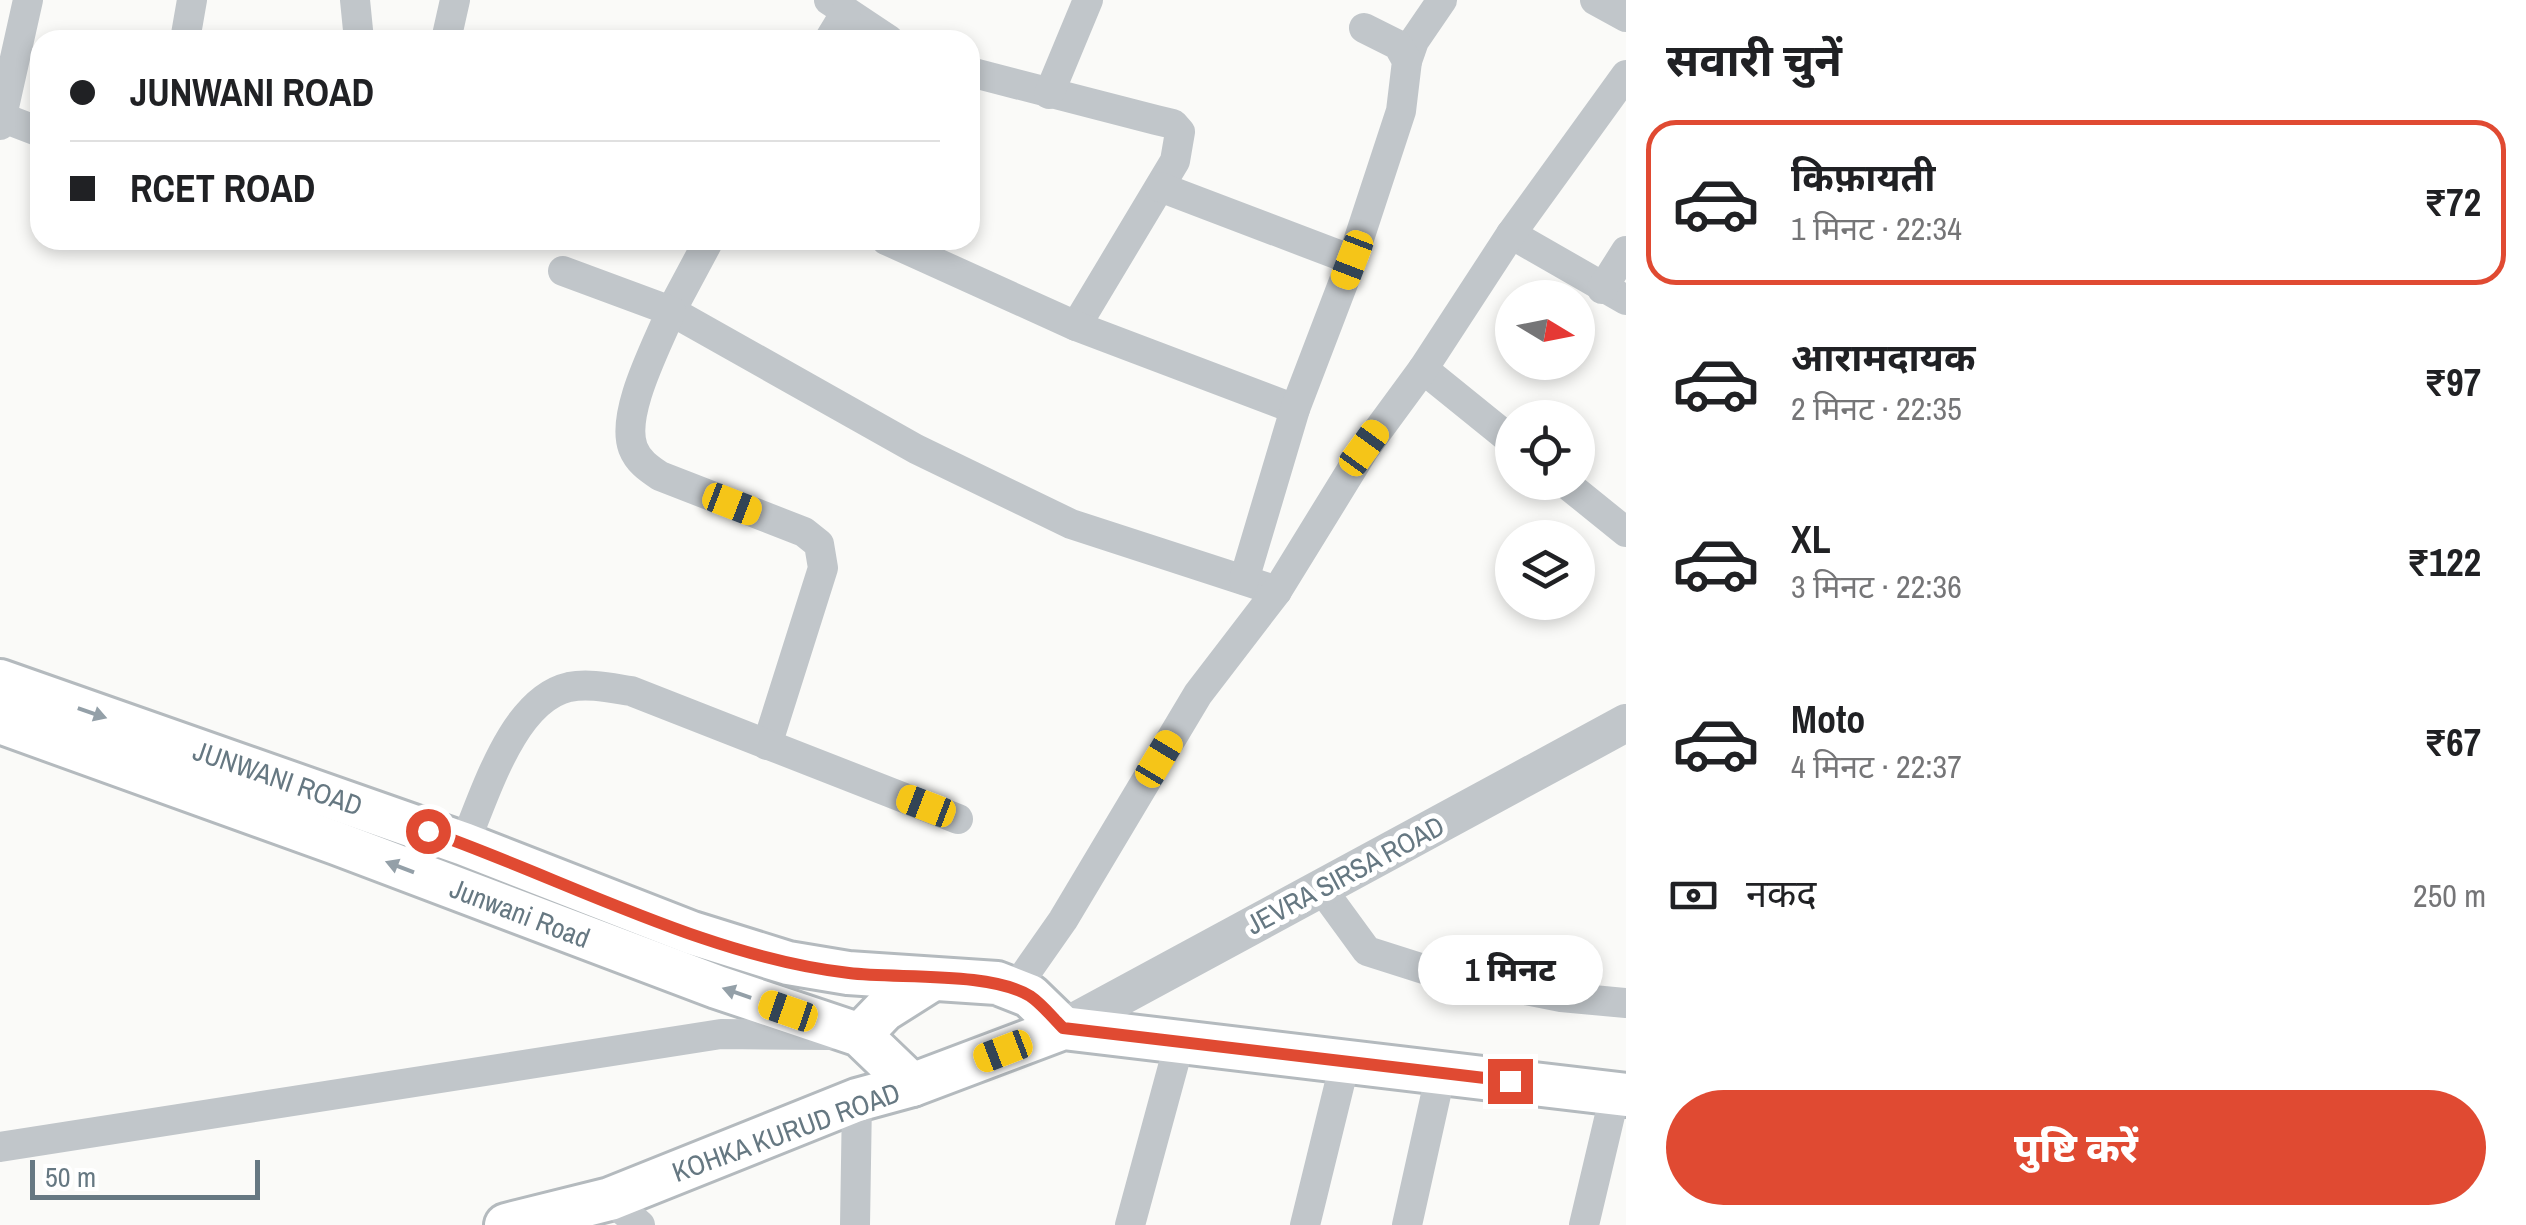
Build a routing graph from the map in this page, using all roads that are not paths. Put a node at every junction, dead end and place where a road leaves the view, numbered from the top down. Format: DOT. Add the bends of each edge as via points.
graph roads {
  1 [pos="28,0"];
  2 [pos="192,0"];
  3 [pos="355,0"];
  4 [pos="455,0"];
  5 [pos="1088,0"];
  6 [pos="1442,0"];
  7 [pos="1595,0"];
  8 [pos="838,6"];
  9 [pos="1626,16"];
  10 [pos="1364,28"];
  11 [pos="187,30"];
  12 [pos="358,30"];
  13 [pos="448,30"];
  14 [pos="874,30"];
  15 [pos="1406,60"];
  16 [pos="980,75"];
  17 [pos="1626,75"];
  18 [pos="1049,94"];
  19 [pos="1,121"];
  20 [pos="30,129"];
  21 [pos="1160,188"];
  22 [pos="1512,234"];
  23 [pos="704,250"];
  24 [pos="908,250"];
  25 [pos="1626,251"];
  26 [pos="1352,260"];
  27 [pos="563,272"];
  28 [pos="1614,294"];
  29 [pos="671,311"];
  30 [pos="1076,326"];
  31 [pos="1423,368"];
  32 [pos="1295,409"];
  33 [pos="1495,427"];
  34 [pos="1586,500"];
  35 [pos="1626,532"];
  36 [pos="1244,580"];
  37 [pos="1277,591"];
  38 [pos="0,680"];
  39 [pos="0,722"];
  40 [pos="1626,723"];
  41 [pos="768,744"];
  42 [pos="958,818"];
  43 [pos="464,844"];
  44 [pos="1321,888"];
  45 [pos="933,979"];
  46 [pos="1014,990"];
  47 [pos="1626,1002"];
  48 [pos="1063,1028"];
  49 [pos="860,1035"];
  50 [pos="1180,1041"];
  51 [pos="1345,1062"];
  52 [pos="1441,1072"];
  53 [pos="912,1086"];
  54 [pos="1620,1095"];
  55 [pos="858,1100"];
  56 [pos="0,1147"];
  57 [pos="625,1212"];
  58 [pos="506,1225"];
  59 [pos="855,1225"];
  60 [pos="1130,1225"];
  61 [pos="1305,1225"];
  62 [pos="1407,1225"];
  63 [pos="1584,1225"];
  1 -- 19 [label="street"];
  2 -- 11 [label="street"];
  3 -- 12 [label="street"];
  4 -- 13 [label="street"];
  5 -- 18 [label="street"];
  6 -- 15 [label="street"];
  7 -- 9 [label="street"];
  8 -- 14 [label="street"];
  10 -- 15 [label="street" via="1398,46"];
  15 -- 26 [label="street" via="1401,111"];
  16 -- 18 [label="street"];
  17 -- 22 [label="street"];
  18 -- 21 [label="street" via="1172,124 1180,132 1179,145"];
  19 -- 20 [label="street"];
  21 -- 26 [label="street"];
  21 -- 30 [label="street"];
  22 -- 28 [label="street"];
  22 -- 31 [label="street"];
  23 -- 29 [label="street"];
  24 -- 30 [label="street"];
  25 -- 28 [label="street"];
  26 -- 32 [label="street"];
  27 -- 29 [label="street"];
  29 -- 36 [label="street" via="916,449 1070,524"];
  29 -- 41 [label="street" via="632,410 633,449 660,476 812,536 822,556 824,568"];
  30 -- 32 [label="street"];
  31 -- 33 [label="street"];
  31 -- 37 [label="street" via="1364,448"];
  32 -- 36 [label="street"];
  34 -- 35 [label="street"];
  36 -- 37 [label="street"];
  37 -- 46 [label="street" via="1198,694 1064,920"];
  38 -- 43 [label="main road, JUNWANI ROAD, one-way"];
  49 -- 39 [label="main road, Junwani Road, one-way"];
  40 -- 44 [label="street, JEVRA SIRSA ROAD"];
  41 -- 42 [label="street"];
  41 -- 43 [label="street" via="631,691 568,688 545,698 518,724"];
  43 -- 45 [label="main road, JUNWANI ROAD" via="788,963"];
  44 -- 47 [label="street" via="1367,952 1452,976"];
  44 -- 48 [label="street, JEVRA SIRSA ROAD"];
  45 -- 46 [label="main road, JUNWANI ROAD"];
  45 -- 49 [label="main road" via="884,1010"];
  46 -- 48 [label="main road, JUNWANI ROAD" via="1030,996"];
  48 -- 50 [label="main road"];
  48 -- 53 [label="main road, KOHKA KURUD ROAD"];
  49 -- 53 [label="main road, Junwani Road"];
  49 -- 56 [label="street" via="720,1034"];
  50 -- 51 [label="main road"];
  50 -- 60 [label="street"];
  51 -- 52 [label="main road"];
  51 -- 61 [label="street"];
  52 -- 54 [label="main road"];
  52 -- 62 [label="street"];
  53 -- 55 [label="main road, KOHKA KURUD ROAD"];
  54 -- 63 [label="street"];
  55 -- 57 [label="main road, KOHKA KURUD ROAD"];
  55 -- 59 [label="street"];
  57 -- 58 [label="main road, KOHKA KURUD ROAD"];
}
